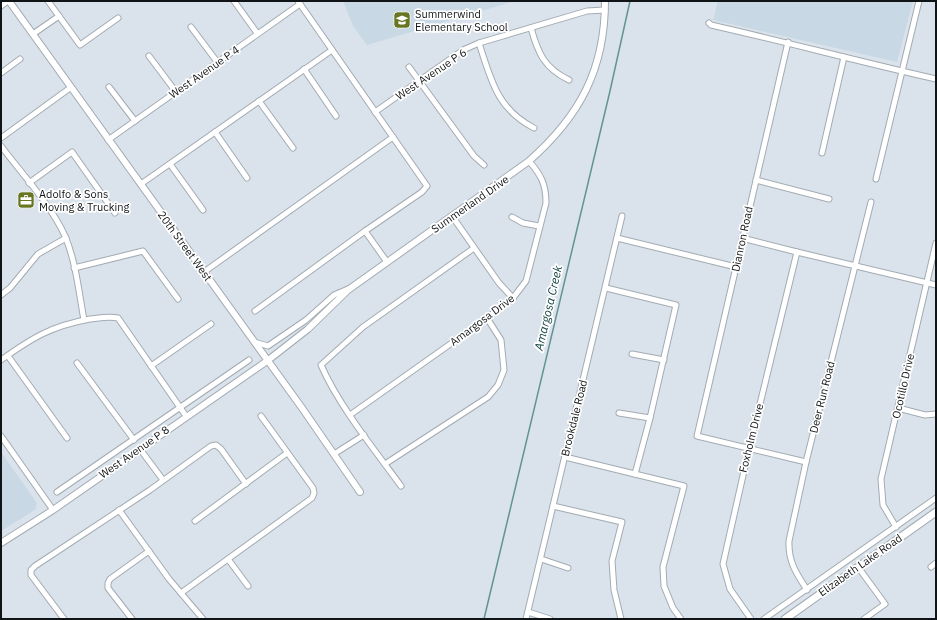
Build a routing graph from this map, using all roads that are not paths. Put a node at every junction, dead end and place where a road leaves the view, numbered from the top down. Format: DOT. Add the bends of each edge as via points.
graph roads {
  1 [pos="8,1"];
  2 [pos="48,1"];
  3 [pos="234,1"];
  4 [pos="605,1"];
  5 [pos="919,1"];
  6 [pos="299,2"];
  7 [pos="1,6"];
  8 [pos="605,10"];
  9 [pos="59,16"];
  10 [pos="118,18"];
  11 [pos="709,23"];
  12 [pos="191,27"];
  13 [pos="531,28"];
  14 [pos="257,33"];
  15 [pos="33,34"];
  16 [pos="788,42"];
  17 [pos="479,43"];
  18 [pos="332,50"];
  19 [pos="149,56"];
  20 [pos="844,57"];
  21 [pos="20,59"];
  22 [pos="218,62"];
  23 [pos="409,67"];
  24 [pos="304,69"];
  25 [pos="903,72"];
  26 [pos="1,73"];
  27 [pos="936,79"];
  28 [pos="569,80"];
  29 [pos="419,81"];
  30 [pos="109,86"];
  31 [pos="70,88"];
  32 [pos="176,92"];
  33 [pos="259,101"];
  34 [pos="375,112"];
  35 [pos="336,116"];
  36 [pos="135,121"];
  37 [pos="534,128"];
  38 [pos="215,132"];
  39 [pos="393,137"];
  40 [pos="1,138"];
  41 [pos="108,140"];
  42 [pos="1,146"];
  43 [pos="293,148"];
  44 [pos="822,153"];
  45 [pos="529,161"];
  46 [pos="170,164"];
  47 [pos="484,165"];
  48 [pos="247,178"];
  49 [pos="876,179"];
  50 [pos="756,180"];
  51 [pos="29,183"];
  52 [pos="141,184"];
  53 [pos="829,199"];
  54 [pos="870,202"];
  55 [pos="203,210"];
  56 [pos="115,213"];
  57 [pos="452,216"];
  58 [pos="622,216"];
  59 [pos="512,217"];
  60 [pos="540,226"];
  61 [pos="365,231"];
  62 [pos="66,238"];
  63 [pos="617,238"];
  64 [pos="742,238"];
  65 [pos="936,243"];
  66 [pos="474,248"];
  67 [pos="797,252"];
  68 [pos="387,262"];
  69 [pos="855,266"];
  70 [pos="736,267"];
  71 [pos="74,268"];
  72 [pos="204,272"];
  73 [pos="926,282"];
  74 [pos="936,284"];
  75 [pos="353,286"];
  76 [pos="606,288"];
  77 [pos="1,295"];
  78 [pos="513,298"];
  79 [pos="178,299"];
  80 [pos="255,310"];
  81 [pos="487,318"];
  82 [pos="84,320"];
  83 [pos="211,324"];
  84 [pos="254,342"];
  85 [pos="632,354"];
  86 [pos="8,356"];
  87 [pos="1,360"];
  88 [pos="249,360"];
  89 [pos="664,360"];
  90 [pos="267,361"];
  91 [pos="77,363"];
  92 [pos="151,366"];
  93 [pos="180,408"];
  94 [pos="898,408"];
  95 [pos="619,413"];
  96 [pos="936,414"];
  97 [pos="350,415"];
  98 [pos="186,416"];
  99 [pos="261,416"];
  100 [pos="650,418"];
  101 [pos="364,435"];
  102 [pos="1,436"];
  103 [pos="67,438"];
  104 [pos="134,440"];
  105 [pos="140,449"];
  106 [pos="749,449"];
  107 [pos="288,453"];
  108 [pos="334,454"];
  109 [pos="565,457"];
  110 [pos="806,462"];
  111 [pos="385,464"];
  112 [pos="635,474"];
  113 [pos="163,480"];
  114 [pos="246,484"];
  115 [pos="401,486"];
  116 [pos="57,492"];
  117 [pos="360,492"];
  118 [pos="936,498"];
  119 [pos="553,506"];
  120 [pos="53,510"];
  121 [pos="119,510"];
  122 [pos="936,512"];
  123 [pos="194,521"];
  124 [pos="896,527"];
  125 [pos="1,543"];
  126 [pos="149,551"];
  127 [pos="228,559"];
  128 [pos="541,559"];
  129 [pos="936,563"];
  130 [pos="931,566"];
  131 [pos="858,567"];
  132 [pos="568,568"];
  133 [pos="248,586"];
  134 [pos="807,590"];
  135 [pos="181,593"];
  136 [pos="528,612"];
  137 [pos="64,619"];
  138 [pos="132,619"];
  139 [pos="203,619"];
  140 [pos="526,619"];
  141 [pos="550,619"];
  142 [pos="620,619"];
  143 [pos="681,619"];
  144 [pos="752,619"];
  145 [pos="764,619"];
  146 [pos="785,619"];
  147 [pos="864,619"];
  1 -- 7 [label="street"];
  1 -- 15 [label="street, 20th Street West"];
  2 -- 9 [label="street"];
  3 -- 14 [label="street"];
  4 -- 8 [label="street, Summerland Drive"];
  5 -- 25 [label="street"];
  6 -- 14 [label="street, West Avenue P 4"];
  6 -- 18 [label="street"];
  8 -- 13 [label="street, West Avenue P 6" via="587,11"];
  8 -- 45 [label="street, Summerland Drive" via="602,39 592,77 584,93 572,116 560,131"];
  9 -- 10 [label="street" via="80,45"];
  9 -- 15 [label="street"];
  11 -- 16 [label="street"];
  12 -- 22 [label="street"];
  13 -- 17 [label="street, West Avenue P 6"];
  13 -- 28 [label="street" via="543,58 554,71"];
  14 -- 22 [label="street, West Avenue P 4"];
  15 -- 31 [label="street, 20th Street West"];
  16 -- 20 [label="street"];
  16 -- 50 [label="street, Dianron Road"];
  17 -- 29 [label="street, West Avenue P 6" via="463,50"];
  17 -- 37 [label="street" via="500,99 524,123"];
  18 -- 24 [label="street"];
  18 -- 34 [label="street"];
  19 -- 32 [label="street"];
  20 -- 25 [label="street"];
  20 -- 44 [label="street"];
  21 -- 26 [label="street"];
  22 -- 32 [label="street, West Avenue P 4"];
  23 -- 29 [label="street"];
  24 -- 33 [label="street"];
  24 -- 35 [label="street"];
  25 -- 27 [label="street"];
  25 -- 49 [label="street"];
  29 -- 34 [label="street, West Avenue P 6"];
  29 -- 47 [label="street" via="474,156"];
  30 -- 36 [label="street"];
  31 -- 40 [label="street"];
  31 -- 41 [label="street, 20th Street West"];
  32 -- 36 [label="street, West Avenue P 4"];
  33 -- 38 [label="street"];
  33 -- 43 [label="street"];
  34 -- 39 [label="street"];
  36 -- 41 [label="street, West Avenue P 4"];
  38 -- 46 [label="street"];
  38 -- 48 [label="street"];
  39 -- 61 [label="street" via="427,186"];
  39 -- 72 [label="street"];
  41 -- 52 [label="street, 20th Street West"];
  42 -- 51 [label="street"];
  45 -- 57 [label="street, Summerland Drive"];
  45 -- 60 [label="street, Amargosa Drive" via="540,176 546,192"];
  46 -- 52 [label="street"];
  46 -- 55 [label="street"];
  50 -- 53 [label="street"];
  50 -- 64 [label="street, Dianron Road"];
  51 -- 56 [label="street" via="72,152"];
  51 -- 62 [label="street" via="53,214"];
  52 -- 72 [label="street, 20th Street West"];
  54 -- 69 [label="street, Deer Run Road"];
  57 -- 66 [label="street"];
  57 -- 68 [label="street, Summerland Drive"];
  58 -- 63 [label="street, Brookdale Road"];
  59 -- 60 [label="street" via="523,223"];
  60 -- 78 [label="street, Amargosa Drive" via="526,281"];
  61 -- 68 [label="street"];
  61 -- 80 [label="street"];
  62 -- 71 [label="street"];
  62 -- 77 [label="street" via="38,254"];
  63 -- 70 [label="street"];
  63 -- 76 [label="street, Brookdale Road"];
  64 -- 67 [label="street"];
  64 -- 70 [label="street, Dianron Road"];
  65 -- 73 [label="street, Ocotillo Drive"];
  66 -- 78 [label="street"];
  66 -- 97 [label="street" via="363,327 321,365"];
  67 -- 69 [label="street"];
  67 -- 106 [label="street, Foxholm Drive"];
  68 -- 75 [label="street, Summerland Drive"];
  69 -- 73 [label="street"];
  69 -- 110 [label="street, Deer Run Road"];
  70 -- 106 [label="street, Dianron Road" via="697,436"];
  71 -- 79 [label="street" via="143,251"];
  71 -- 82 [label="street"];
  72 -- 84 [label="street, 20th Street West"];
  73 -- 74 [label="street"];
  73 -- 94 [label="street, Ocotillo Drive"];
  75 -- 84 [label="street" via="334,295 306,320 268,346"];
  75 -- 90 [label="street, Summerland Drive" via="308,329"];
  76 -- 89 [label="street" via="676,305"];
  76 -- 109 [label="street, Brookdale Road"];
  78 -- 81 [label="street, Amargosa Drive"];
  81 -- 97 [label="street, Amargosa Drive"];
  81 -- 111 [label="street" via="501,340 504,370 498,385 488,397"];
  82 -- 86 [label="street" via="41,334"];
  82 -- 92 [label="street" via="110,316 118,318"];
  83 -- 92 [label="street"];
  84 -- 90 [label="street, 20th Street West"];
  85 -- 89 [label="street"];
  86 -- 87 [label="street"];
  86 -- 103 [label="street"];
  88 -- 93 [label="street, West Avenue P 8"];
  89 -- 100 [label="street"];
  90 -- 98 [label="street, West Avenue P 8"];
  90 -- 108 [label="street, 20th Street West"];
  91 -- 104 [label="street"];
  92 -- 93 [label="street"];
  93 -- 98 [label="street"];
  93 -- 104 [label="street, West Avenue P 8"];
  94 -- 96 [label="street"];
  94 -- 124 [label="street, Ocotillo Drive" via="881,479 883,505"];
  95 -- 100 [label="street"];
  97 -- 101 [label="street"];
  98 -- 105 [label="street, West Avenue P 8"];
  99 -- 107 [label="street"];
  100 -- 112 [label="street"];
  101 -- 108 [label="street"];
  101 -- 111 [label="street"];
  102 -- 120 [label="street"];
  104 -- 116 [label="street, West Avenue P 8"];
  105 -- 113 [label="street"];
  105 -- 120 [label="street, West Avenue P 8"];
  106 -- 110 [label="street"];
  106 -- 144 [label="street, Foxholm Drive" via="723,564 730,589"];
  107 -- 114 [label="street"];
  107 -- 127 [label="street" via="313,488 312,498"];
  108 -- 117 [label="street, 20th Street West"];
  109 -- 112 [label="street"];
  109 -- 119 [label="street, Brookdale Road"];
  110 -- 134 [label="street, Deer Run Road" via="788,553"];
  111 -- 115 [label="street"];
  112 -- 143 [label="street" via="684,486 663,567 664,586 673,608"];
  113 -- 114 [label="street" via="216,445"];
  113 -- 121 [label="street"];
  114 -- 123 [label="street"];
  118 -- 124 [label="street"];
  119 -- 128 [label="street, Brookdale Road"];
  119 -- 142 [label="street" via="622,522 612,561"];
  120 -- 125 [label="street, West Avenue P 8"];
  121 -- 126 [label="street"];
  121 -- 137 [label="street" via="31,570 31,575"];
  122 -- 131 [label="main road, Elizabeth Lake Road"];
  124 -- 134 [label="street"];
  126 -- 135 [label="street"];
  126 -- 138 [label="street" via="108,583 108,588"];
  127 -- 133 [label="street"];
  127 -- 135 [label="street"];
  128 -- 132 [label="street"];
  128 -- 136 [label="street, Brookdale Road"];
  129 -- 130 [label="street"];
  131 -- 146 [label="main road, Elizabeth Lake Road"];
  131 -- 147 [label="street" via="885,604"];
  134 -- 145 [label="street"];
  135 -- 139 [label="street"];
  136 -- 140 [label="street, Brookdale Road"];
  136 -- 141 [label="street"];
}
